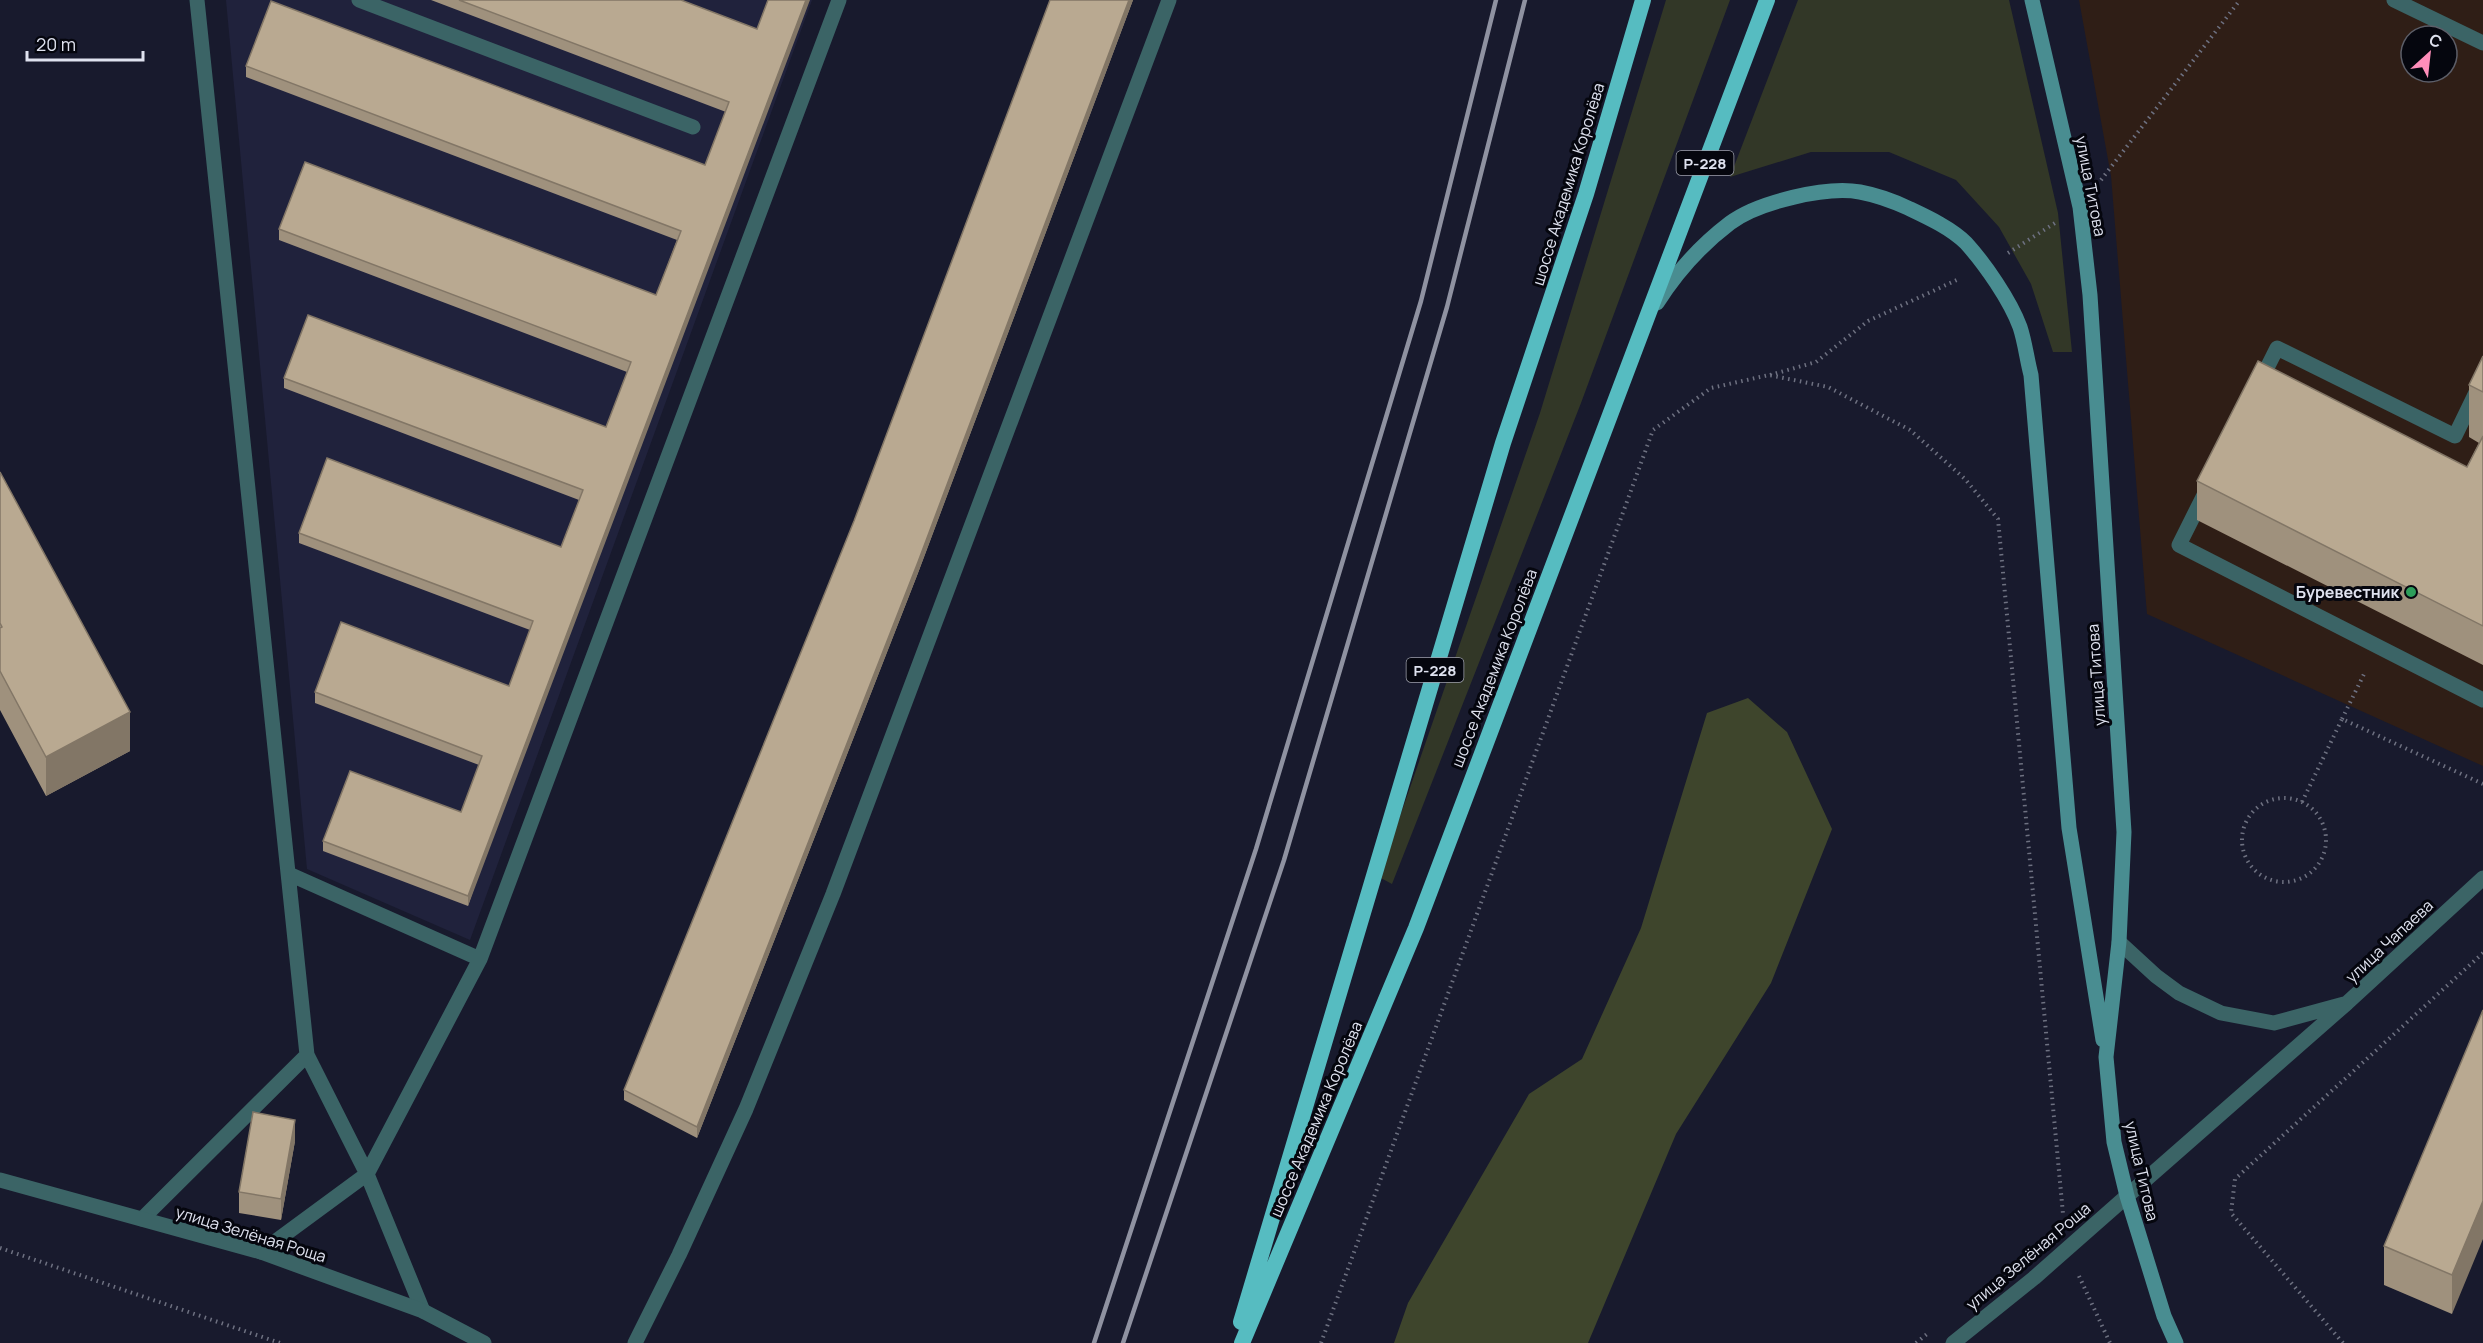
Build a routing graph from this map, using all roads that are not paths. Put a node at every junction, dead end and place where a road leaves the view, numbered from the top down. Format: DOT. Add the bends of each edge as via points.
graph roads {
  1 [pos="197,0"];
  2 [pos="359,0"];
  3 [pos="839,0"];
  4 [pos="1169,0"];
  5 [pos="1643,0"];
  6 [pos="1767,0"];
  7 [pos="2032,0"];
  8 [pos="2394,0"];
  9 [pos="2483,43"];
  10 [pos="693,127"];
  11 [pos="1642,325"];
  12 [pos="2483,378"];
  13 [pos="2251,400"];
  14 [pos="2215,472"];
  15 [pos="2483,700"];
  16 [pos="289,874"];
  17 [pos="2483,878"];
  18 [pos="2119,942"];
  19 [pos="480,959"];
  20 [pos="2347,1003"];
  21 [pos="308,1055"];
  22 [pos="2106,1057"];
  23 [pos="367,1174"];
  24 [pos="0,1180"];
  25 [pos="2127,1196"];
  26 [pos="142,1219"];
  27 [pos="261,1252"];
  28 [pos="423,1311"];
  29 [pos="484,1343"];
  30 [pos="635,1343"];
  31 [pos="1235,1343"];
  32 [pos="1242,1343"];
  33 [pos="1953,1343"];
  34 [pos="2176,1343"];
  1 -- 16 [label="street"];
  2 -- 10 [label="street"];
  3 -- 19 [label="street"];
  4 -- 30 [label="street" via="833,894 746,1109"];
  5 -- 31 [label="highway, шоссе Академика Королёва / Р-228" via="1586,194 1503,443"];
  6 -- 11 [label="highway, шоссе Академика Королёва / Р-228"];
  7 -- 18 [label="main road, улица Титова" via="2080,207 2090,295 2124,832"];
  8 -- 9 [label="street"];
  11 -- 22 [label="main road" via="1671,281 1732,222 1777,201 1817,192 1859,191 1927,217 1965,242 1997,285 2020,326 2031,375 2069,828"];
  11 -- 32 [label="highway, шоссе Академика Королёва / Р-228" via="1416,928"];
  12 -- 13 [label="street" via="2455,436 2277,348"];
  14 -- 15 [label="street" via="2179,545"];
  16 -- 19 [label="street"];
  16 -- 21 [label="street"];
  17 -- 20 [label="street, улица Чапаева"];
  18 -- 20 [label="street, улица Чапаева" via="2179,993 2221,1013 2274,1023"];
  18 -- 22 [label="main road, улица Титова"];
  19 -- 23 [label="street"];
  20 -- 25 [label="street, улица Зелёная Роща"];
  21 -- 23 [label="street"];
  21 -- 26 [label="street"];
  22 -- 25 [label="main road, улица Титова" via="2114,1142"];
  23 -- 27 [label="street"];
  23 -- 28 [label="street"];
  24 -- 26 [label="street, улица Зелёная Роща"];
  25 -- 33 [label="street, улица Зелёная Роща"];
  25 -- 34 [label="main road, улица Титова"];
  26 -- 27 [label="street, улица Зелёная Роща"];
  27 -- 28 [label="street, улица Зелёная Роща"];
  28 -- 29 [label="street, улица Зелёная Роща"];
}
